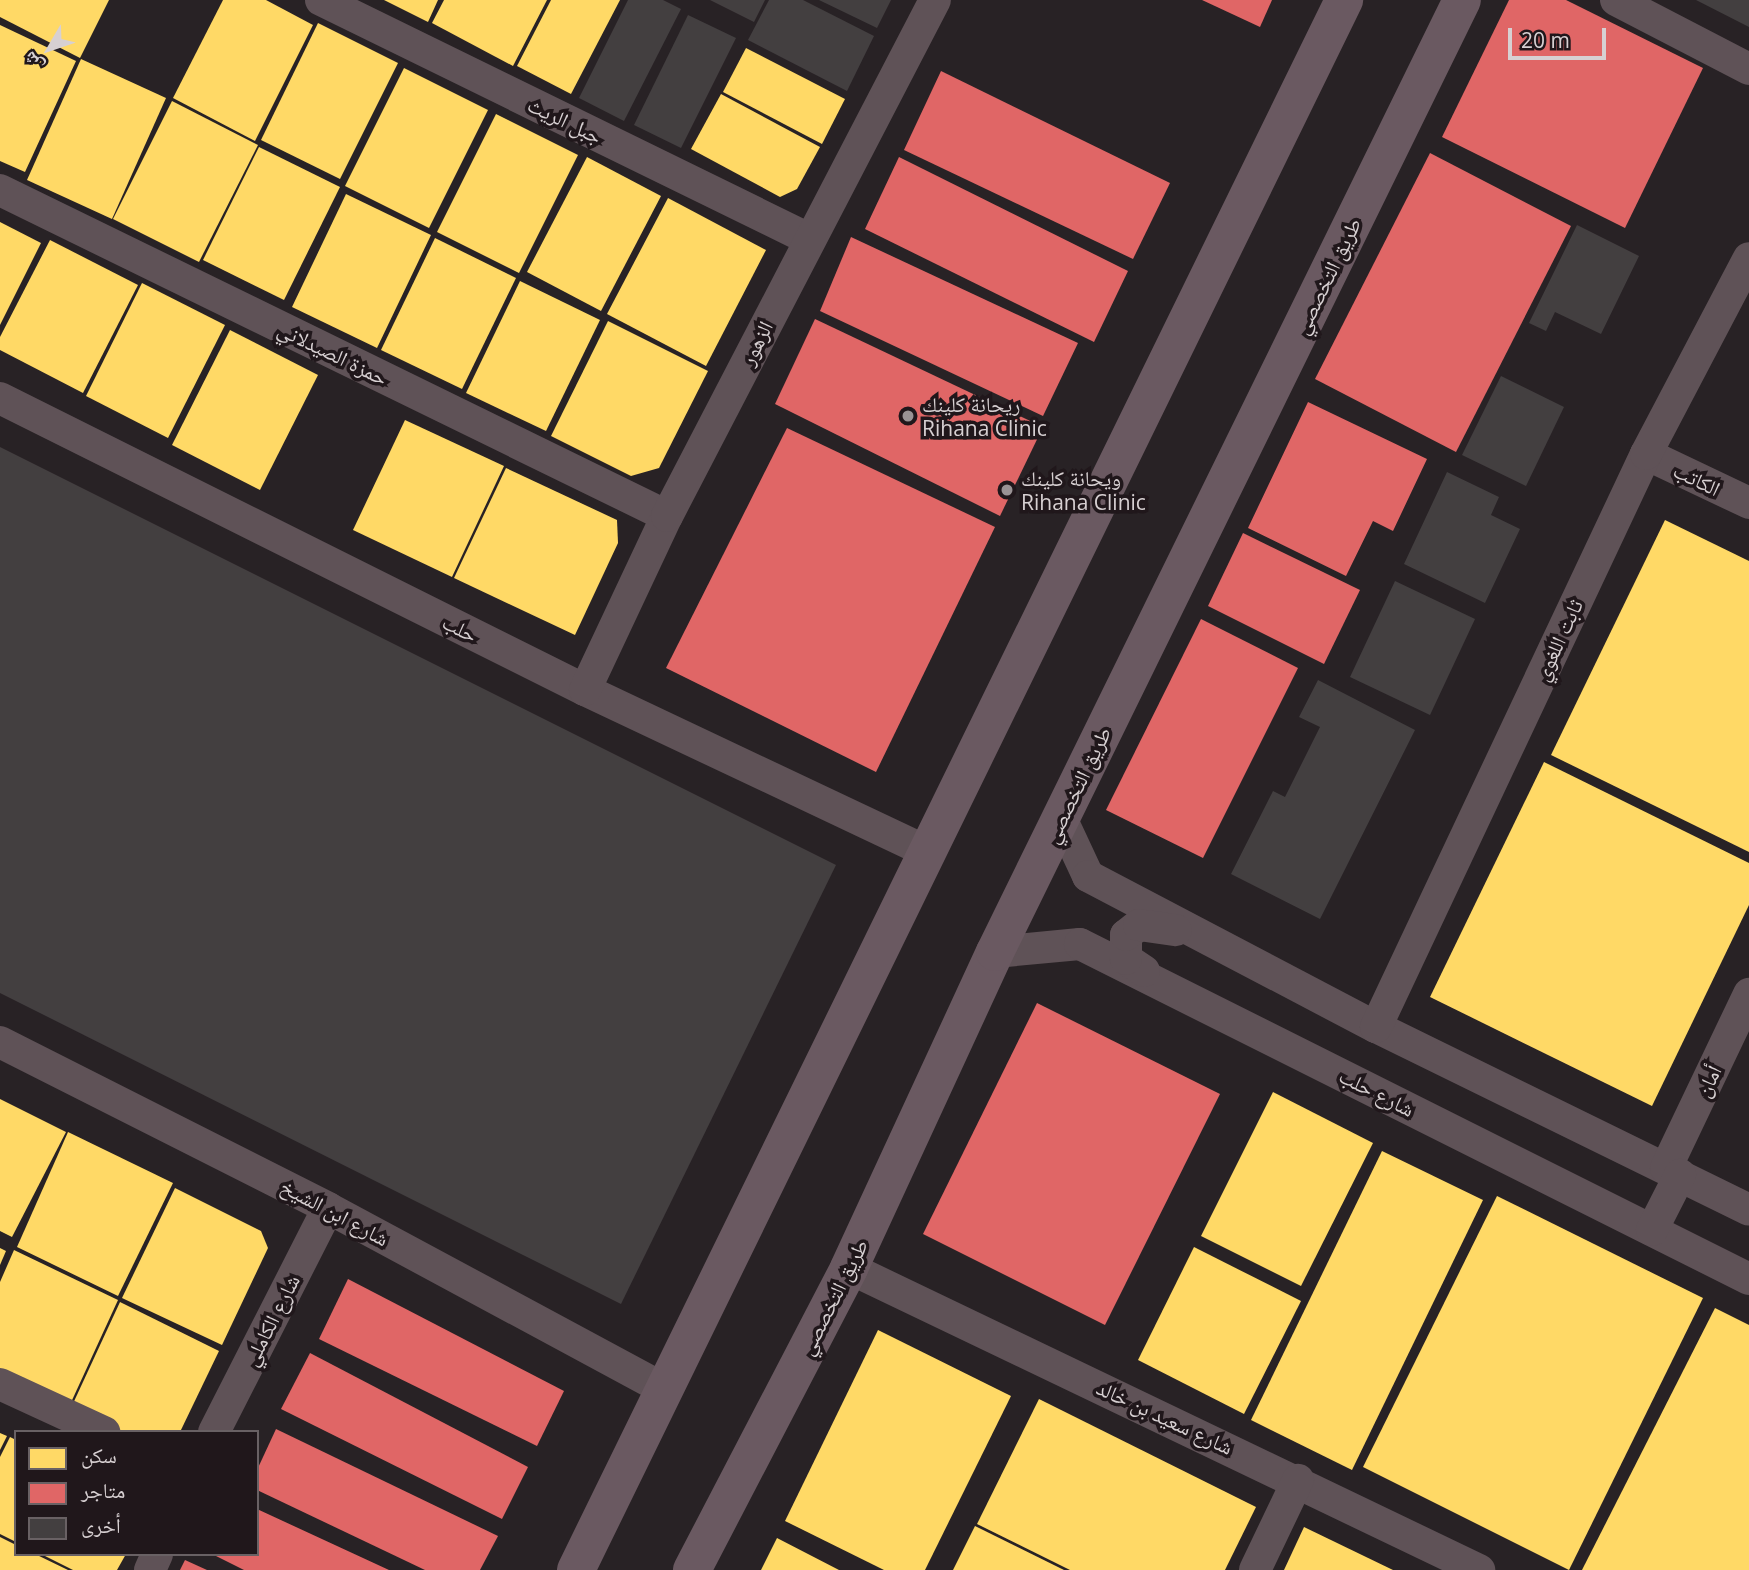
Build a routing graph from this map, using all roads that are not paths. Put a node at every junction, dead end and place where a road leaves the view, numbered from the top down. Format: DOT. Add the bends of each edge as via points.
graph roads {
  1 [pos="321,0"];
  2 [pos="935,0"];
  3 [pos="1345,0"];
  4 [pos="1462,0"];
  5 [pos="1616,0"];
  6 [pos="1749,69"];
  7 [pos="0,190"];
  8 [pos="809,239"];
  9 [pos="1749,258"];
  10 [pos="0,398"];
  11 [pos="1646,454"];
  12 [pos="1749,503"];
  13 [pos="667,516"];
  14 [pos="585,690"];
  15 [pos="1061,818"];
  16 [pos="924,850"];
  17 [pos="1205,937"];
  18 [pos="995,951"];
  19 [pos="1178,993"];
  20 [pos="1749,994"];
  21 [pos="1376,1027"];
  22 [pos="0,1042"];
  23 [pos="1673,1171"];
  24 [pos="328,1208"];
  25 [pos="1749,1210"];
  26 [pos="1652,1230"];
  27 [pos="849,1268"];
  28 [pos="1749,1279"];
  29 [pos="0,1384"];
  30 [pos="666,1390"];
  31 [pos="100,1430"];
  32 [pos="215,1430"];
  33 [pos="1298,1480"];
  34 [pos="576,1570"];
  35 [pos="692,1570"];
  36 [pos="1255,1570"];
  37 [pos="1479,1570"];
  1 -- 8 [label="street, جبل الريث"];
  2 -- 8 [label="street, الزهور"];
  3 -- 16 [label="main road"];
  4 -- 15 [label="main road, طريق التخصصي"];
  5 -- 6 [label="street"];
  7 -- 13 [label="street, حمزة الصيدلاني"];
  8 -- 13 [label="street, الزهور"];
  9 -- 11 [label="street, ثابت اللغوي"];
  10 -- 14 [label="street, حلب"];
  11 -- 12 [label="street, الكاتب"];
  11 -- 21 [label="street, ثابت اللغوي"];
  13 -- 14 [label="street, الزهور"];
  14 -- 16 [label="street, حلب"];
  15 -- 17 [label="street" via="1088,876"];
  15 -- 18 [label="main road, طريق التخصصي"];
  16 -- 30 [label="main road"];
  17 -- 19 [label="street" via="1139,925 1126,935 1126,959"];
  17 -- 21 [label="street"];
  18 -- 19 [label="street, شارع حلب" via="1080,944"];
  18 -- 27 [label="main road, طريق التخصصي"];
  19 -- 26 [label="street, شارع حلب"];
  20 -- 23 [label="street, أمان"];
  21 -- 23 [label="street"];
  22 -- 24 [label="street, شارع ابن الشيخ"];
  23 -- 25 [label="street"];
  23 -- 26 [label="street, أمان"];
  24 -- 30 [label="street, شارع ابن الشيخ"];
  24 -- 32 [label="street, شارع الكاملي"];
  26 -- 28 [label="street, شارع حلب"];
  27 -- 33 [label="street, شارع سعيد بن خالد"];
  27 -- 35 [label="main road, طريق التخصصي"];
  29 -- 31 [label="street"];
  30 -- 34 [label="main road"];
  33 -- 36 [label="street"];
  33 -- 37 [label="street, شارع سعيد بن خالد"];
}
